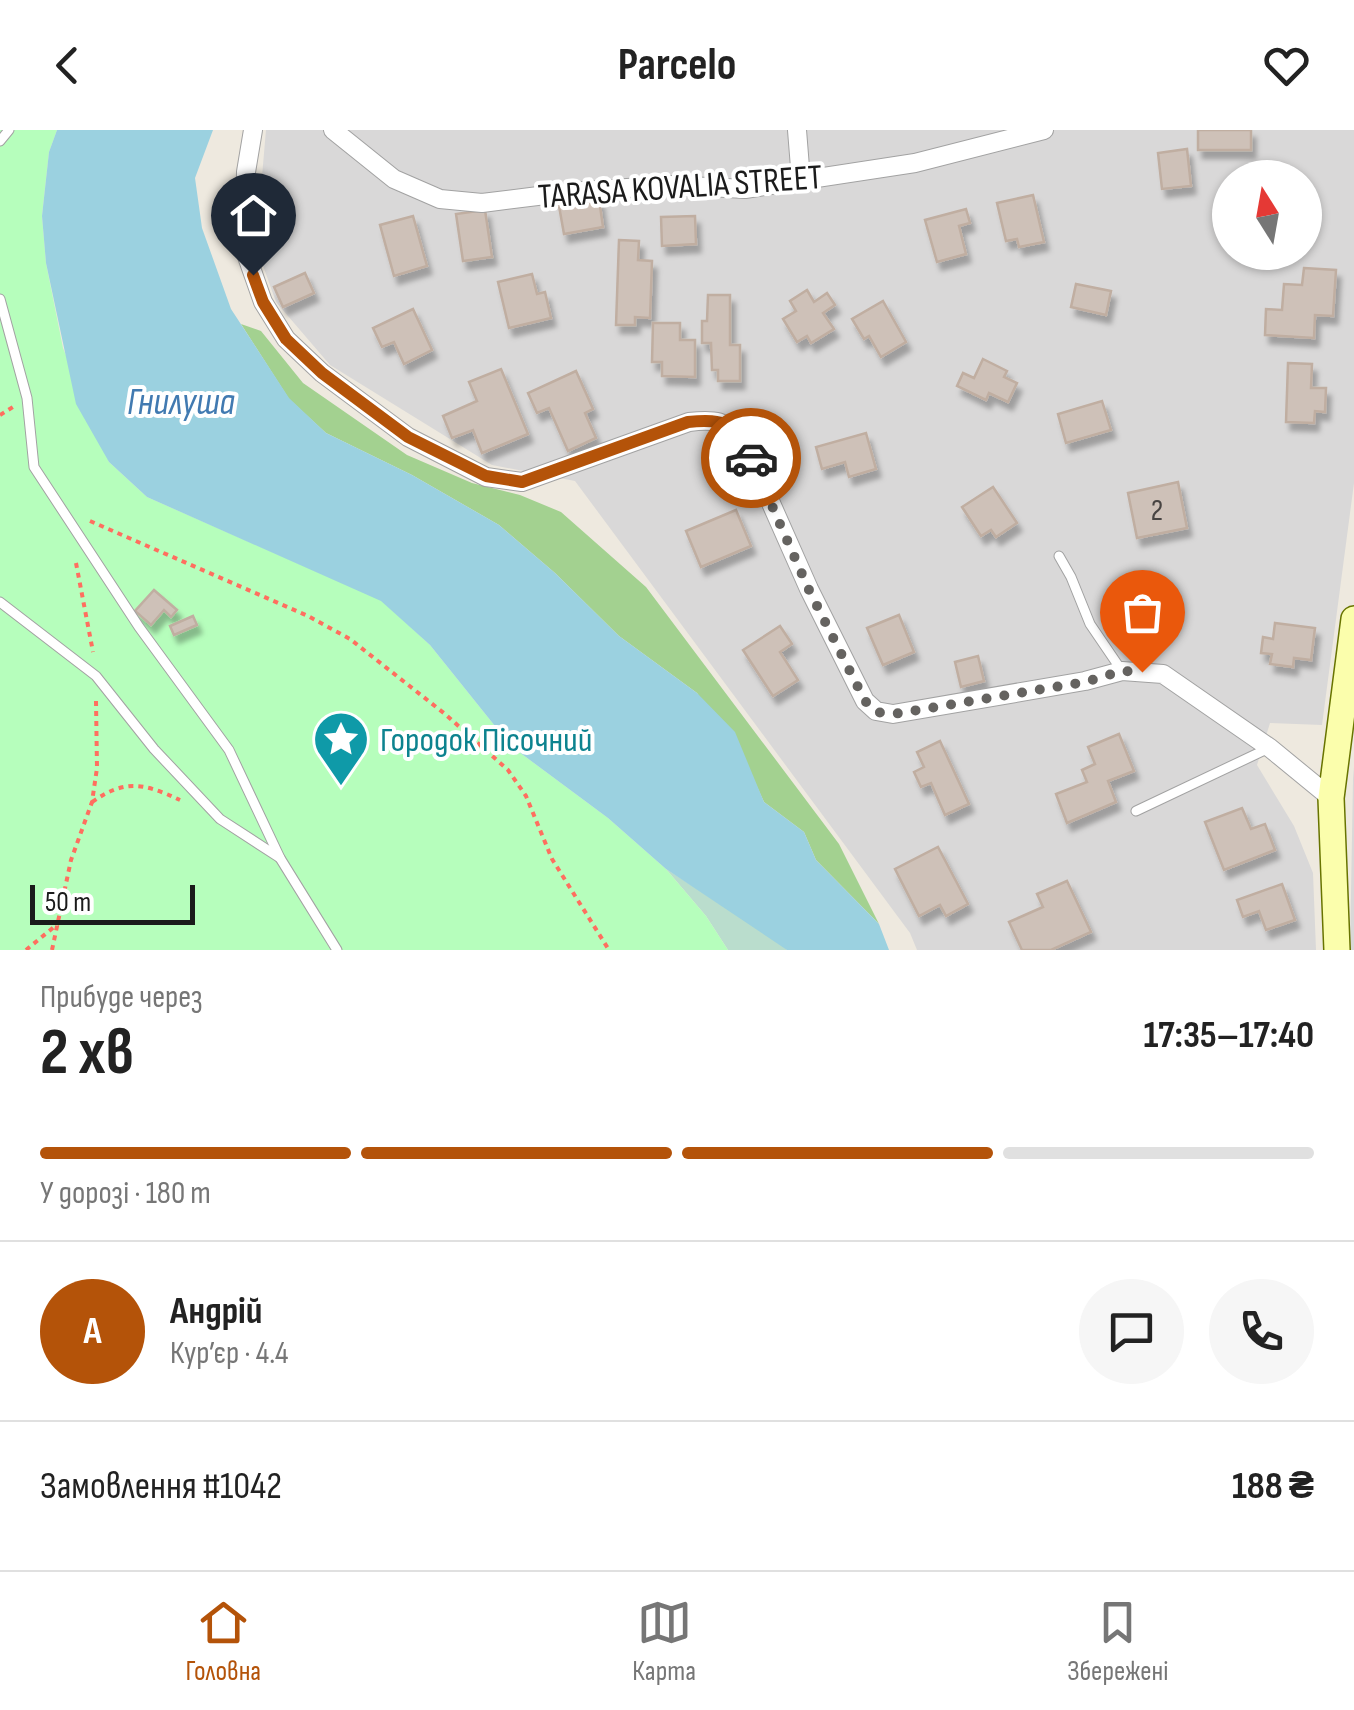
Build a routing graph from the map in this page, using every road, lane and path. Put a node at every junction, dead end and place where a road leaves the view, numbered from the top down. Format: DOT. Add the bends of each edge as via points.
graph roads {
  1 [pos="8,130"];
  2 [pos="253,130"];
  3 [pos="333,130"];
  4 [pos="797,130"];
  5 [pos="1044,130"];
  6 [pos="0,141"];
  7 [pos="801,180"];
  8 [pos="0,299"];
  9 [pos="58,508"];
  10 [pos="1058,556"];
  11 [pos="76,560"];
  12 [pos="0,602"];
  13 [pos="1354,619"];
  14 [pos="1122,671"];
  15 [pos="96,676"];
  16 [pos="1270,748"];
  17 [pos="1331,798"];
  18 [pos="92,802"];
  19 [pos="1136,812"];
  20 [pos="220,819"];
  21 [pos="280,858"];
  22 [pos="60,922"];
  23 [pos="26,950"];
  24 [pos="52,950"];
  25 [pos="337,950"];
  26 [pos="609,950"];
  27 [pos="1337,950"];
  1 -- 6 [label="lane"];
  2 -- 14 [label="street" via="244,248 263,302 286,339 322,373 408,437 486,476 522,482 688,422 730,425 876,712"];
  3 -- 7 [label="street, TARASA KOVALIA STREET" via="394,180 440,200 670,185 745,189"];
  4 -- 7 [label="street"];
  5 -- 7 [label="street, TARASA KOVALIA STREET" via="915,163"];
  8 -- 9 [label="lane" via="28,398 34,467"];
  9 -- 21 [label="lane" via="228,750"];
  9 -- 26 [label="path" via="308,616 350,639 444,714 508,770 552,859"];
  10 -- 14 [label="lane" via="1090,624"];
  11 -- 15 [label="path"];
  12 -- 15 [label="lane"];
  13 -- 17 [label="street"];
  14 -- 16 [label="street" via="1162,674"];
  15 -- 18 [label="path"];
  15 -- 20 [label="lane"];
  16 -- 17 [label="street"];
  16 -- 19 [label="lane"];
  17 -- 27 [label="street"];
  18 -- 20 [label="path" via="111,788 134,785"];
  18 -- 22 [label="path" via="71,860"];
  20 -- 21 [label="lane"];
  21 -- 25 [label="lane"];
  22 -- 23 [label="path"];
  22 -- 24 [label="path"];
}
